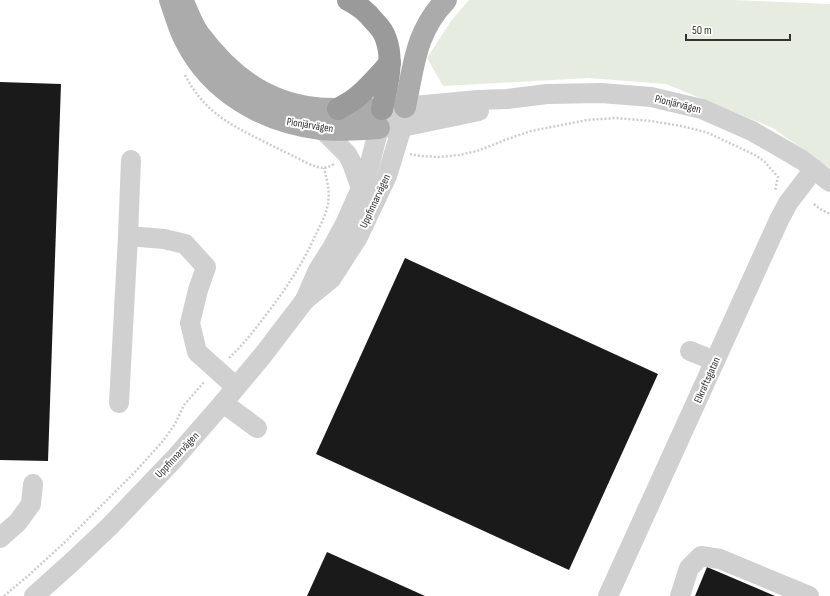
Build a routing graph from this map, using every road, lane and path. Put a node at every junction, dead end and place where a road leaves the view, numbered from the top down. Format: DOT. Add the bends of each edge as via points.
graph roads {
  1 [pos="170,0"];
  2 [pos="182,0"];
  3 [pos="348,0"];
  4 [pos="446,0"];
  5 [pos="185,22"];
  6 [pos="390,63"];
  7 [pos="338,109"];
  8 [pos="403,117"];
  9 [pos="381,119"];
  10 [pos="322,129"];
  11 [pos="395,151"];
  12 [pos="347,154"];
  13 [pos="131,160"];
  14 [pos="814,169"];
  15 [pos="778,177"];
  16 [pos="830,182"];
  17 [pos="361,188"];
  18 [pos="814,204"];
  19 [pos="830,214"];
  20 [pos="128,236"];
  21 [pos="305,300"];
  22 [pos="690,351"];
  23 [pos="715,361"];
  24 [pos="217,369"];
  25 [pos="236,387"];
  26 [pos="119,403"];
  27 [pos="223,403"];
  28 [pos="257,428"];
  29 [pos="33,484"];
  30 [pos="0,538"];
  31 [pos="4,596"];
  32 [pos="34,596"];
  33 [pos="608,596"];
  34 [pos="680,596"];
  35 [pos="809,596"];
  1 -- 5 [label="main road, Pionjärvägen"];
  2 -- 5 [label="main road, Pionjärvägen"];
  3 -- 6 [label="highway" via="372,17 380,28 386,38"];
  4 -- 8 [label="main road" via="424,31 416,53"];
  5 -- 7 [label="main road, Pionjärvägen" via="198,33 222,62 251,86 290,103 316,109"];
  5 -- 10 [label="main road, Pionjärvägen" via="184,40 207,74 222,88 256,110 281,120"];
  6 -- 7 [label="highway" via="364,91"];
  6 -- 9 [label="highway"];
  7 -- 9 [label="main road, Pionjärvägen"];
  8 -- 9 [label="street, Pionjärvägen"];
  8 -- 11 [label="street, Uppfinnarvägen"];
  8 -- 14 [label="street, Pionjärvägen" via="478,100 547,94 601,93 651,97 702,109 752,131"];
  9 -- 10 [label="main road, Pionjärvägen"];
  9 -- 17 [label="street, Uppfinnarvägen"];
  10 -- 12 [label="street"];
  11 -- 15 [label="path" via="420,156 459,155 531,131 588,120 651,120 706,132 755,155"];
  11 -- 21 [label="street, Uppfinnarvägen" via="387,176 358,237 331,279"];
  12 -- 17 [label="street"];
  12 -- 24 [label="path" via="324,168 329,194 326,211 296,272 254,331"];
  13 -- 20 [label="street"];
  14 -- 16 [label="street, Pionjärvägen"];
  14 -- 23 [label="street, Elkraftsgatan" via="788,203 779,220"];
  17 -- 21 [label="street, Uppfinnarvägen"];
  18 -- 19 [label="path"];
  20 -- 24 [label="street" via="164,239 185,244 206,267 190,323 198,352"];
  20 -- 26 [label="street"];
  21 -- 25 [label="street, Uppfinnarvägen"];
  22 -- 23 [label="street"];
  23 -- 33 [label="street, Elkraftsgatan"];
  24 -- 25 [label="street"];
  24 -- 31 [label="path" via="184,405 163,441 135,472 65,542"];
  25 -- 27 [label="street, Uppfinnarvägen"];
  27 -- 28 [label="street"];
  27 -- 32 [label="street, Uppfinnarvägen" via="109,527"];
  29 -- 30 [label="street" via="31,504 18,522"];
  34 -- 35 [label="street" via="690,568 701,556 720,558"];
}
